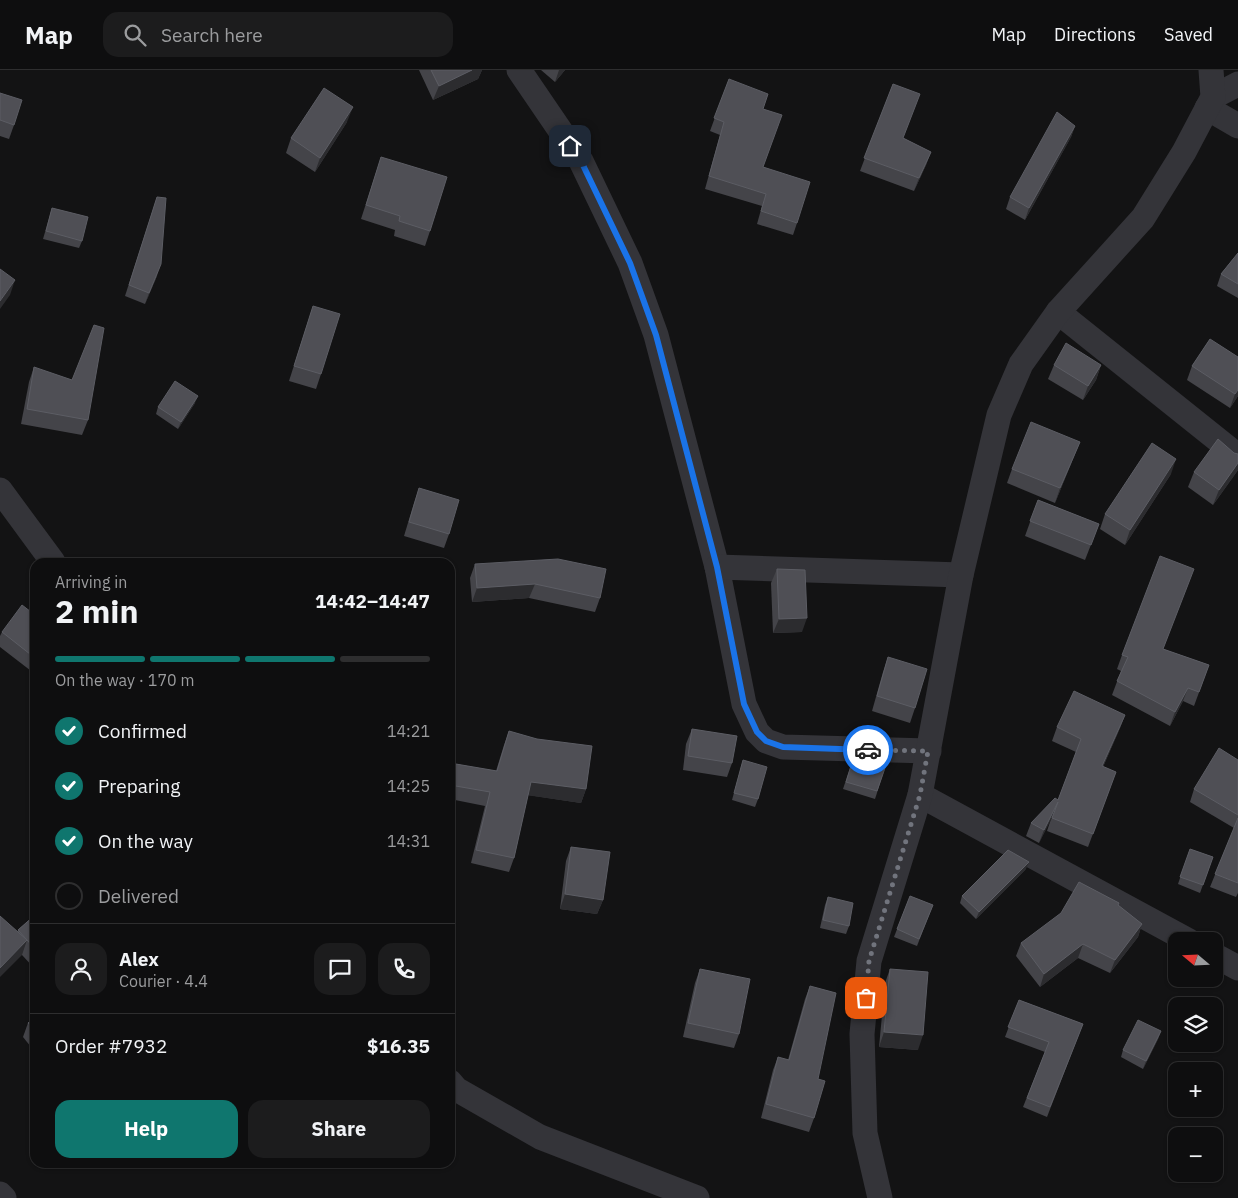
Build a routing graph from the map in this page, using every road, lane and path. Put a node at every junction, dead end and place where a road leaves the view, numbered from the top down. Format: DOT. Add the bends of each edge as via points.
graph roads {
  1 [pos="518,70"];
  2 [pos="1211,70"];
  3 [pos="1238,84"];
  4 [pos="1210,103"];
  5 [pos="1238,126"];
  6 [pos="1058,312"];
  7 [pos="1238,456"];
  8 [pos="0,490"];
  9 [pos="50,558"];
  10 [pos="717,567"];
  11 [pos="961,575"];
  12 [pos="928,751"];
  13 [pos="920,795"];
  14 [pos="1172,932"];
  15 [pos="1223,960"];
  16 [pos="1238,968"];
  17 [pos="455,1088"];
  18 [pos="0,1194"];
  19 [pos="4,1198"];
  20 [pos="697,1198"];
  21 [pos="880,1198"];
  1 -- 10 [label="street" via="581,161 630,263 656,335"];
  2 -- 4 [label="street"];
  3 -- 4 [label="street"];
  4 -- 5 [label="street"];
  4 -- 6 [label="street" via="1143,218"];
  6 -- 7 [label="street"];
  6 -- 11 [label="street" via="1021,364 999,415"];
  8 -- 9 [label="street"];
  10 -- 11 [label="street"];
  10 -- 12 [label="street" via="744,704 757,732 766,741 783,747"];
  11 -- 12 [label="street"];
  12 -- 13 [label="street"];
  13 -- 14 [label="street"];
  13 -- 21 [label="street" via="869,961 862,1034 865,1133"];
  15 -- 16 [label="street"];
  17 -- 20 [label="street" via="540,1136"];
  18 -- 19 [label="street"];
}
